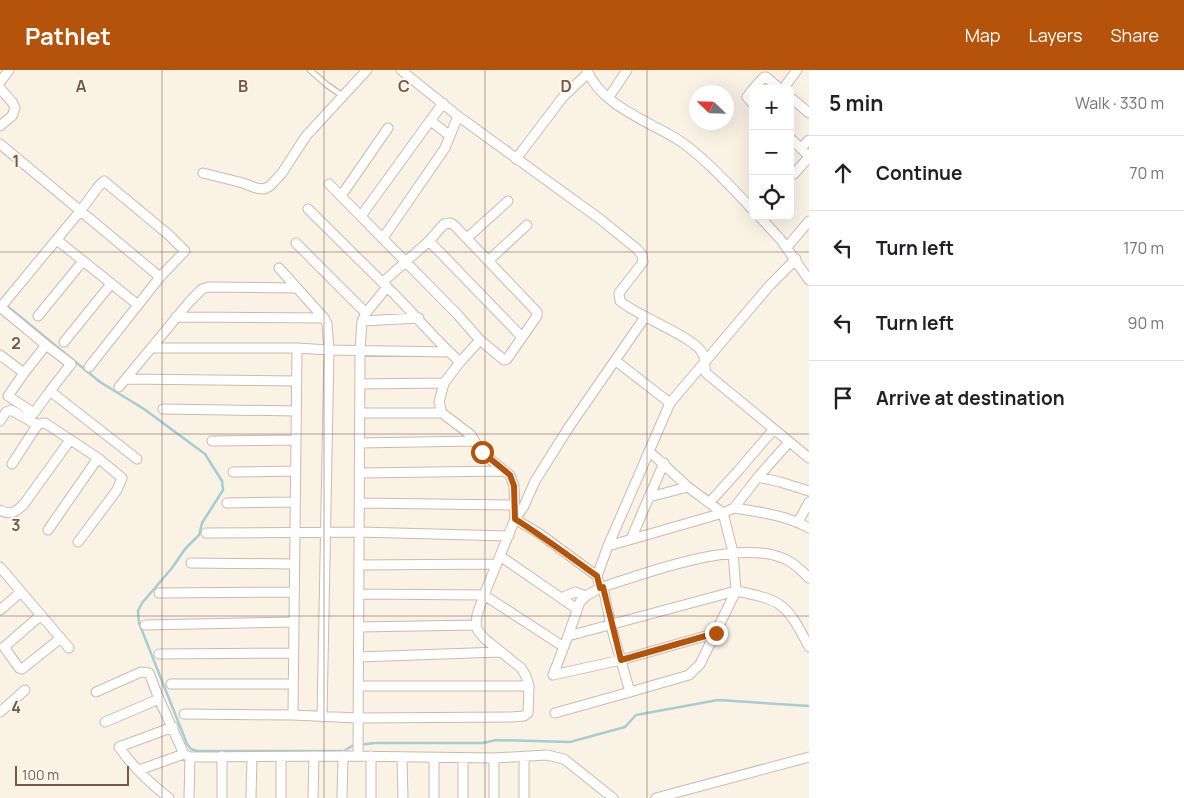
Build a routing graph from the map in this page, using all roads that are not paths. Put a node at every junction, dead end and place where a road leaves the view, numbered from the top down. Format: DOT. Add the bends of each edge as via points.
graph roads {
  1 [pos="9,70"];
  2 [pos="310,70"];
  3 [pos="367,70"];
  4 [pos="401,70"];
  5 [pos="626,70"];
  6 [pos="797,70"];
  7 [pos="588,72"];
  8 [pos="0,82"];
  9 [pos="757,85"];
  10 [pos="776,85"];
  11 [pos="784,85"];
  12 [pos="0,88"];
  13 [pos="343,96"];
  14 [pos="609,97"];
  15 [pos="794,101"];
  16 [pos="443,103"];
  17 [pos="809,114"];
  18 [pos="458,116"];
  19 [pos="431,121"];
  20 [pos="0,126"];
  21 [pos="388,128"];
  22 [pos="450,136"];
  23 [pos="809,140"];
  24 [pos="794,142"];
  25 [pos="0,144"];
  26 [pos="801,148"];
  27 [pos="809,157"];
  28 [pos="516,160"];
  29 [pos="203,173"];
  30 [pos="794,174"];
  31 [pos="329,184"];
  32 [pos="342,196"];
  33 [pos="508,201"];
  34 [pos="749,206"];
  35 [pos="308,209"];
  36 [pos="81,210"];
  37 [pos="361,216"];
  38 [pos="763,220"];
  39 [pos="809,221"];
  40 [pos="527,225"];
  41 [pos="383,238"];
  42 [pos="467,238"];
  43 [pos="57,240"];
  44 [pos="429,241"];
  45 [pos="296,243"];
  46 [pos="787,247"];
  47 [pos="796,259"];
  48 [pos="489,260"];
  49 [pos="83,261"];
  50 [pos="405,261"];
  51 [pos="279,268"];
  52 [pos="160,277"];
  53 [pos="809,280"];
  54 [pos="111,284"];
  55 [pos="385,284"];
  56 [pos="297,288"];
  57 [pos="138,305"];
  58 [pos="2,306"];
  59 [pos="38,316"];
  60 [pos="645,316"];
  61 [pos="176,317"];
  62 [pos="364,317"];
  63 [pos="324,318"];
  64 [pos="419,318"];
  65 [pos="522,337"];
  66 [pos="480,340"];
  67 [pos="64,342"];
  68 [pos="46,344"];
  69 [pos="151,348"];
  70 [pos="297,348"];
  71 [pos="329,350"];
  72 [pos="360,350"];
  73 [pos="449,352"];
  74 [pos="0,355"];
  75 [pos="616,361"];
  76 [pos="705,361"];
  77 [pos="460,362"];
  78 [pos="89,367"];
  79 [pos="24,373"];
  80 [pos="126,378"];
  81 [pos="296,381"];
  82 [pos="444,383"];
  83 [pos="360,384"];
  84 [pos="118,387"];
  85 [pos="50,391"];
  86 [pos="670,403"];
  87 [pos="163,409"];
  88 [pos="296,411"];
  89 [pos="360,413"];
  90 [pos="442,413"];
  91 [pos="0,421"];
  92 [pos="38,424"];
  93 [pos="774,429"];
  94 [pos="70,440"];
  95 [pos="296,440"];
  96 [pos="212,441"];
  97 [pos="474,441"];
  98 [pos="789,442"];
  99 [pos="360,444"];
  100 [pos="649,451"];
  101 [pos="98,458"];
  102 [pos="809,458"];
  103 [pos="137,459"];
  104 [pos="664,463"];
  105 [pos="12,464"];
  106 [pos="295,471"];
  107 [pos="506,471"];
  108 [pos="233,472"];
  109 [pos="360,473"];
  110 [pos="758,477"];
  111 [pos="514,486"];
  112 [pos="688,487"];
  113 [pos="809,491"];
  114 [pos="529,494"];
  115 [pos="649,496"];
  116 [pos="295,502"];
  117 [pos="809,502"];
  118 [pos="227,503"];
  119 [pos="360,503"];
  120 [pos="709,503"];
  121 [pos="514,505"];
  122 [pos="734,508"];
  123 [pos="0,510"];
  124 [pos="723,513"];
  125 [pos="515,519"];
  126 [pos="798,522"];
  127 [pos="809,528"];
  128 [pos="48,530"];
  129 [pos="326,532"];
  130 [pos="359,532"];
  131 [pos="206,533"];
  132 [pos="295,533"];
  133 [pos="508,536"];
  134 [pos="631,539"];
  135 [pos="78,542"];
  136 [pos="608,546"];
  137 [pos="733,552"];
  138 [pos="498,560"];
  139 [pos="191,562"];
  140 [pos="294,564"];
  141 [pos="359,565"];
  142 [pos="0,567"];
  143 [pos="597,576"];
  144 [pos="809,578"];
  145 [pos="602,588"];
  146 [pos="736,591"];
  147 [pos="21,592"];
  148 [pos="294,592"];
  149 [pos="159,593"];
  150 [pos="359,594"];
  151 [pos="484,595"];
  152 [pos="586,596"];
  153 [pos="561,598"];
  154 [pos="577,609"];
  155 [pos="0,610"];
  156 [pos="40,616"];
  157 [pos="294,622"];
  158 [pos="145,625"];
  159 [pos="476,625"];
  160 [pos="611,626"];
  161 [pos="359,627"];
  162 [pos="716,633"];
  163 [pos="568,636"];
  164 [pos="61,638"];
  165 [pos="564,647"];
  166 [pos="70,648"];
  167 [pos="809,648"];
  168 [pos="500,652"];
  169 [pos="293,653"];
  170 [pos="159,654"];
  171 [pos="359,657"];
  172 [pos="621,660"];
  173 [pos="171,684"];
  174 [pos="293,684"];
  175 [pos="358,686"];
  176 [pos="529,686"];
  177 [pos="25,690"];
  178 [pos="96,692"];
  179 [pos="630,692"];
  180 [pos="159,699"];
  181 [pos="0,712"];
  182 [pos="554,713"];
  183 [pos="184,714"];
  184 [pos="293,715"];
  185 [pos="322,717"];
  186 [pos="358,718"];
  187 [pos="105,722"];
  188 [pos="173,727"];
  189 [pos="358,749"];
  190 [pos="187,756"];
  191 [pos="222,756"];
  192 [pos="314,756"];
  193 [pos="343,756"];
  194 [pos="371,756"];
  195 [pos="252,757"];
  196 [pos="281,757"];
  197 [pos="524,757"];
  198 [pos="809,757"];
  199 [pos="402,758"];
  200 [pos="434,758"];
  201 [pos="463,758"];
  202 [pos="494,758"];
  203 [pos="139,770"];
  204 [pos="169,798"];
  205 [pos="189,798"];
  206 [pos="222,798"];
  207 [pos="251,798"];
  208 [pos="281,798"];
  209 [pos="313,798"];
  210 [pos="342,798"];
  211 [pos="371,798"];
  212 [pos="403,798"];
  213 [pos="434,798"];
  214 [pos="463,798"];
  215 [pos="494,798"];
  216 [pos="524,798"];
  217 [pos="612,798"];
  218 [pos="656,798"];
  1 -- 8 [label="street"];
  2 -- 13 [label="lane"];
  3 -- 13 [label="street"];
  4 -- 16 [label="street"];
  5 -- 14 [label="street"];
  6 -- 11 [label="street"];
  7 -- 14 [label="street"];
  7 -- 28 [label="street" via="564,97"];
  9 -- 10 [label="street" via="764,77"];
  12 -- 20 [label="street" via="15,108 12,116"];
  13 -- 29 [label="street" via="306,136 270,186 256,188"];
  14 -- 34 [label="street" via="624,111 680,142"];
  15 -- 17 [label="street"];
  16 -- 18 [label="street"];
  16 -- 19 [label="street"];
  18 -- 22 [label="street"];
  18 -- 28 [label="street"];
  19 -- 22 [label="street"];
  19 -- 37 [label="street"];
  21 -- 32 [label="street"];
  22 -- 41 [label="street"];
  23 -- 26 [label="street"];
  24 -- 26 [label="street"];
  25 -- 36 [label="street"];
  26 -- 27 [label="street"];
  27 -- 30 [label="street"];
  28 -- 60 [label="street" via="600,219 642,255 643,262 619,297 625,305"];
  31 -- 32 [label="street"];
  32 -- 37 [label="street"];
  33 -- 42 [label="street"];
  35 -- 55 [label="street"];
  36 -- 43 [label="street"];
  36 -- 52 [label="street"];
  36 -- 52 [label="street" via="104,182 169,235 185,251"];
  37 -- 41 [label="street"];
  38 -- 46 [label="street"];
  39 -- 46 [label="street"];
  40 -- 48 [label="street"];
  41 -- 50 [label="street"];
  42 -- 44 [label="street" via="450,223 444,224"];
  42 -- 48 [label="street"];
  43 -- 49 [label="street"];
  43 -- 58 [label="street"];
  44 -- 50 [label="street"];
  44 -- 65 [label="street"];
  45 -- 62 [label="street"];
  46 -- 47 [label="street"];
  47 -- 53 [label="street"];
  47 -- 76 [label="street"];
  48 -- 65 [label="street" via="537,312"];
  49 -- 54 [label="street"];
  49 -- 59 [label="street"];
  50 -- 55 [label="street"];
  50 -- 66 [label="street"];
  51 -- 56 [label="street"];
  52 -- 57 [label="street"];
  54 -- 57 [label="street"];
  54 -- 67 [label="street"];
  55 -- 62 [label="street"];
  55 -- 64 [label="street"];
  56 -- 61 [label="street" via="209,287 202,289"];
  56 -- 63 [label="street"];
  57 -- 78 [label="street"];
  58 -- 68 [label="street"];
  60 -- 75 [label="street"];
  60 -- 76 [label="street" via="693,343"];
  61 -- 63 [label="street"];
  61 -- 69 [label="street"];
  62 -- 64 [label="street"];
  62 -- 72 [label="street"];
  63 -- 71 [label="street"];
  64 -- 73 [label="street"];
  65 -- 66 [label="street" via="504,360"];
  66 -- 77 [label="street"];
  68 -- 79 [label="street"];
  68 -- 85 [label="street" via="71,364"];
  69 -- 70 [label="street"];
  69 -- 80 [label="street"];
  70 -- 71 [label="street"];
  70 -- 81 [label="street"];
  71 -- 72 [label="street"];
  71 -- 129 [label="street"];
  72 -- 73 [label="street"];
  72 -- 83 [label="street"];
  73 -- 77 [label="street"];
  74 -- 79 [label="street"];
  75 -- 86 [label="street"];
  75 -- 114 [label="street" via="569,427"];
  76 -- 86 [label="street"];
  76 -- 93 [label="street" via="706,373"];
  77 -- 82 [label="street"];
  79 -- 85 [label="street" via="8,396 34,414"];
  80 -- 81 [label="street"];
  80 -- 84 [label="street"];
  81 -- 88 [label="street"];
  82 -- 83 [label="street"];
  82 -- 90 [label="street" via="440,402"];
  83 -- 89 [label="street"];
  85 -- 103 [label="street"];
  86 -- 100 [label="street"];
  87 -- 88 [label="street"];
  88 -- 95 [label="street"];
  89 -- 90 [label="street"];
  89 -- 99 [label="street"];
  90 -- 97 [label="street" via="467,431"];
  91 -- 92 [label="street" via="11,410"];
  92 -- 94 [label="street" via="48,425"];
  92 -- 105 [label="street"];
  93 -- 98 [label="street"];
  93 -- 120 [label="street"];
  94 -- 101 [label="street"];
  94 -- 123 [label="street" via="24,504 15,513"];
  95 -- 96 [label="street"];
  95 -- 106 [label="street"];
  97 -- 99 [label="street"];
  97 -- 107 [label="street" via="482,452"];
  98 -- 102 [label="street"];
  98 -- 110 [label="street"];
  99 -- 109 [label="street"];
  100 -- 104 [label="street"];
  100 -- 136 [label="street"];
  101 -- 128 [label="street"];
  101 -- 135 [label="street" via="122,478 121,484"];
  104 -- 112 [label="street"];
  104 -- 115 [label="street"];
  106 -- 108 [label="street"];
  106 -- 116 [label="street"];
  107 -- 109 [label="street"];
  107 -- 111 [label="street"];
  109 -- 119 [label="street"];
  110 -- 113 [label="street"];
  110 -- 122 [label="street"];
  111 -- 114 [label="street"];
  111 -- 121 [label="street"];
  112 -- 115 [label="street"];
  112 -- 120 [label="street"];
  114 -- 125 [label="street"];
  115 -- 134 [label="street"];
  116 -- 118 [label="street"];
  116 -- 132 [label="street"];
  117 -- 126 [label="street"];
  119 -- 121 [label="street"];
  119 -- 130 [label="street"];
  120 -- 124 [label="street"];
  121 -- 125 [label="street"];
  122 -- 124 [label="street"];
  122 -- 126 [label="street"];
  124 -- 134 [label="street"];
  124 -- 137 [label="street"];
  125 -- 133 [label="street"];
  125 -- 143 [label="street"];
  126 -- 127 [label="street"];
  129 -- 130 [label="street"];
  129 -- 132 [label="street"];
  129 -- 185 [label="street"];
  130 -- 133 [label="street"];
  130 -- 141 [label="street"];
  131 -- 132 [label="street"];
  132 -- 140 [label="street"];
  133 -- 138 [label="street"];
  134 -- 136 [label="street"];
  136 -- 143 [label="street"];
  137 -- 144 [label="street" via="751,551 781,558 792,562"];
  137 -- 145 [label="street" via="667,566"];
  137 -- 146 [label="street"];
  138 -- 141 [label="street"];
  138 -- 151 [label="street"];
  138 -- 153 [label="street"];
  139 -- 140 [label="street"];
  140 -- 148 [label="street"];
  141 -- 150 [label="street"];
  142 -- 147 [label="street"];
  143 -- 145 [label="street"];
  145 -- 152 [label="street"];
  145 -- 160 [label="street"];
  146 -- 160 [label="street"];
  146 -- 162 [label="street"];
  146 -- 167 [label="street" via="764,596 783,607 791,614"];
  147 -- 155 [label="street"];
  147 -- 156 [label="street"];
  148 -- 149 [label="street"];
  148 -- 157 [label="street"];
  150 -- 151 [label="street"];
  150 -- 161 [label="street"];
  151 -- 159 [label="street"];
  151 -- 165 [label="street"];
  152 -- 153 [label="street" via="574,592"];
  152 -- 154 [label="street"];
  153 -- 154 [label="street"];
  154 -- 163 [label="street"];
  156 -- 164 [label="street"];
  156 -- 164 [label="street" via="4,646 19,668 22,669"];
  157 -- 158 [label="street"];
  157 -- 169 [label="street"];
  159 -- 161 [label="street"];
  159 -- 168 [label="street" via="485,639"];
  160 -- 163 [label="street"];
  160 -- 172 [label="street"];
  161 -- 171 [label="street"];
  162 -- 172 [label="street"];
  162 -- 179 [label="street" via="700,664 689,675"];
  163 -- 165 [label="street"];
  164 -- 166 [label="street"];
  165 -- 172 [label="street" via="553,675"];
  168 -- 171 [label="street"];
  168 -- 176 [label="street" via="521,668"];
  169 -- 170 [label="street"];
  169 -- 174 [label="street"];
  171 -- 175 [label="street"];
  172 -- 179 [label="street"];
  173 -- 174 [label="street"];
  174 -- 184 [label="street"];
  175 -- 176 [label="street"];
  175 -- 186 [label="street"];
  176 -- 186 [label="street" via="528,713 524,716"];
  177 -- 181 [label="street"];
  178 -- 180 [label="street" via="146,672"];
  179 -- 182 [label="street"];
  180 -- 187 [label="street"];
  180 -- 188 [label="street"];
  183 -- 184 [label="street"];
  184 -- 185 [label="street"];
  185 -- 186 [label="street"];
  186 -- 189 [label="street"];
  188 -- 190 [label="street"];
  188 -- 203 [label="street" via="119,747"];
  189 -- 193 [label="street"];
  189 -- 194 [label="street"];
  190 -- 191 [label="street"];
  190 -- 203 [label="street"];
  190 -- 205 [label="street"];
  191 -- 195 [label="street"];
  191 -- 206 [label="street"];
  192 -- 193 [label="street"];
  192 -- 196 [label="street"];
  192 -- 209 [label="street"];
  193 -- 210 [label="street"];
  194 -- 199 [label="street"];
  194 -- 211 [label="street"];
  195 -- 196 [label="street"];
  195 -- 207 [label="street"];
  196 -- 208 [label="street"];
  197 -- 202 [label="street"];
  197 -- 216 [label="street"];
  197 -- 217 [label="street" via="547,755 564,759"];
  198 -- 218 [label="street"];
  199 -- 200 [label="street"];
  199 -- 212 [label="street"];
  200 -- 201 [label="street"];
  200 -- 213 [label="street"];
  201 -- 202 [label="street"];
  201 -- 214 [label="street"];
  202 -- 215 [label="street"];
  203 -- 204 [label="street"];
}
